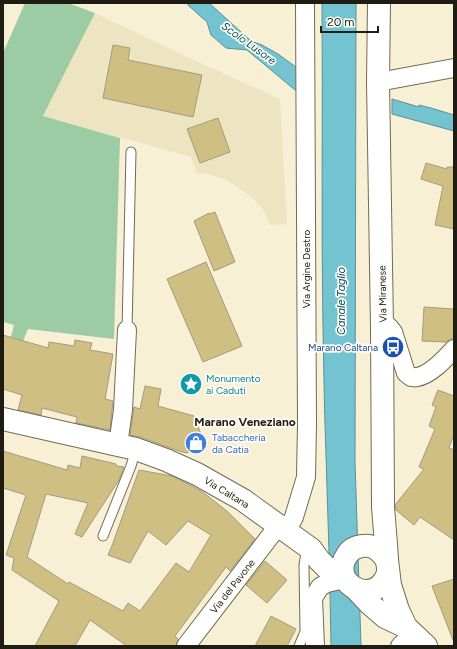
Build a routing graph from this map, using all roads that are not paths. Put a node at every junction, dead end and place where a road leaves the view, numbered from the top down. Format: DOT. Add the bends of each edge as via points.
graph roads {
  1 [pos="305,3"];
  2 [pos="379,3"];
  3 [pos="454,68"];
  4 [pos="378,82"];
  5 [pos="131,152"];
  6 [pos="382,326"];
  7 [pos="127,330"];
  8 [pos="454,349"];
  9 [pos="3,419"];
  10 [pos="127,447"];
  11 [pos="383,507"];
  12 [pos="282,529"];
  13 [pos="104,536"];
  14 [pos="361,543"];
  15 [pos="309,547"];
  16 [pos="387,566"];
  17 [pos="360,591"];
  18 [pos="411,638"];
  19 [pos="186,646"];
  20 [pos="299,646"];
  21 [pos="315,646"];
  1 -- 12 [label="street, Via Argine Destro" via="306,477 294,517"];
  2 -- 4 [label="main road, Via Miranese"];
  3 -- 4 [label="street"];
  4 -- 6 [label="main road, Via Miranese"];
  5 -- 7 [label="lane"];
  6 -- 8 [label="street" via="389,327 393,332 406,373 410,377 427,373 442,363"];
  6 -- 11 [label="main road, Via Miranese"];
  7 -- 10 [label="street" via="123,410"];
  9 -- 10 [label="main road, Via Caltana"];
  10 -- 12 [label="main road, Via Caltana" via="197,474 243,500"];
  10 -- 13 [label="lane" via="131,466"];
  11 -- 14 [label="main road, Via Miranese"];
  11 -- 16 [label="main road, Via Miranese"];
  12 -- 15 [label="main road, Via Caltana"];
  12 -- 19 [label="street, Via del Pavone"];
  14 -- 15 [label="main road, Via Caltana"];
  14 -- 16 [label="main road" via="382,552"];
  14 -- 17 [label="main road" via="344,560 342,569"];
  15 -- 17 [label="main road, Via Caltana" via="329,570"];
  15 -- 20 [label="lane" via="304,565 305,632"];
  16 -- 17 [label="main road" via="384,581 377,588"];
  16 -- 18 [label="main road, Via Caltana" via="398,610"];
  17 -- 18 [label="main road, Via Caltana" via="385,617"];
  17 -- 21 [label="street" via="327,583 320,587 313,598"];
}
